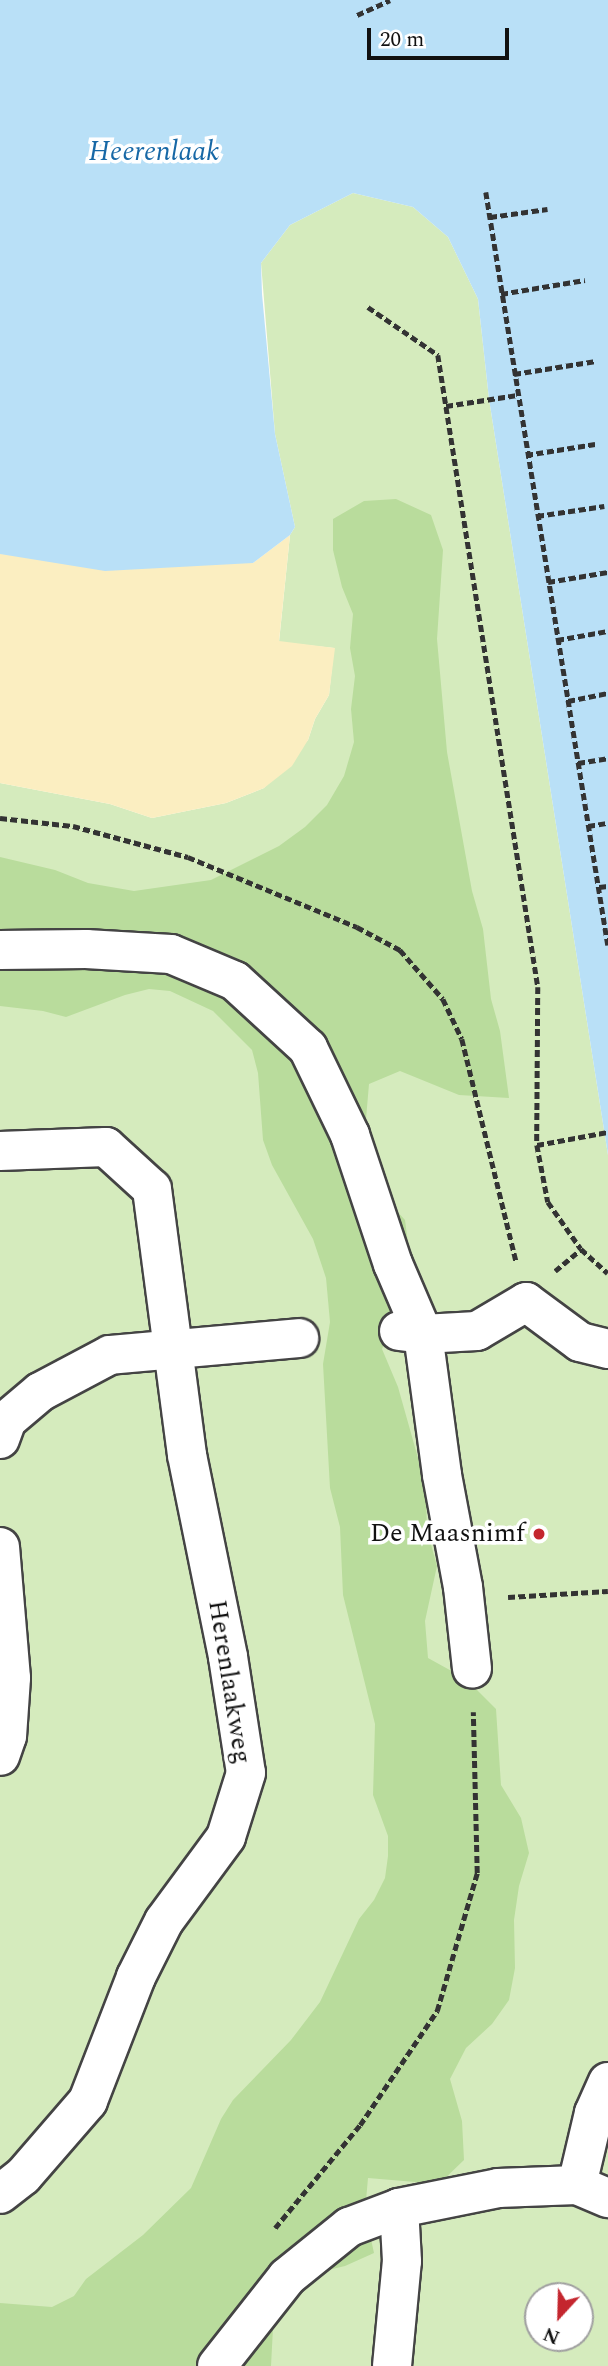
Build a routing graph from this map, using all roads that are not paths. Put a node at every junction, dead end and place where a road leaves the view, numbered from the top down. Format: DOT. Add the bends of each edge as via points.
graph roads {
  1 [pos="0,950"];
  2 [pos="0,1151"];
  3 [pos="408,1332"];
  4 [pos="299,1338"];
  5 [pos="608,1349"];
  6 [pos="173,1350"];
  7 [pos="0,1438"];
  8 [pos="0,1547"];
  9 [pos="472,1669"];
  10 [pos="0,1756"];
  11 [pos="608,2082"];
  12 [pos="592,2192"];
  13 [pos="0,2194"];
  14 [pos="399,2207"];
  15 [pos="217,2366"];
  16 [pos="392,2366"];
  1 -- 3 [label="lane" via="171,954 235,981 308,1048 350,1135 393,1264"];
  2 -- 6 [label="lane, Herenlaakweg" via="106,1147 152,1189"];
  3 -- 5 [label="lane" via="477,1331 526,1302 580,1342"];
  3 -- 9 [label="lane" via="442,1475 465,1600"];
  4 -- 6 [label="lane"];
  6 -- 7 [label="lane" via="110,1355 40,1392 7,1420"];
  6 -- 13 [label="lane, Herenlaakweg" via="187,1455 246,1773 226,1838 164,1921 136,1977 88,2101 23,2176"];
  8 -- 10 [label="lane" via="11,1678 8,1736"];
  11 -- 12 [label="lane" via="594,2113"];
  12 -- 14 [label="lane" via="498,2188"];
  14 -- 15 [label="lane" via="349,2227 287,2277"];
  14 -- 16 [label="lane" via="402,2261"];
}
